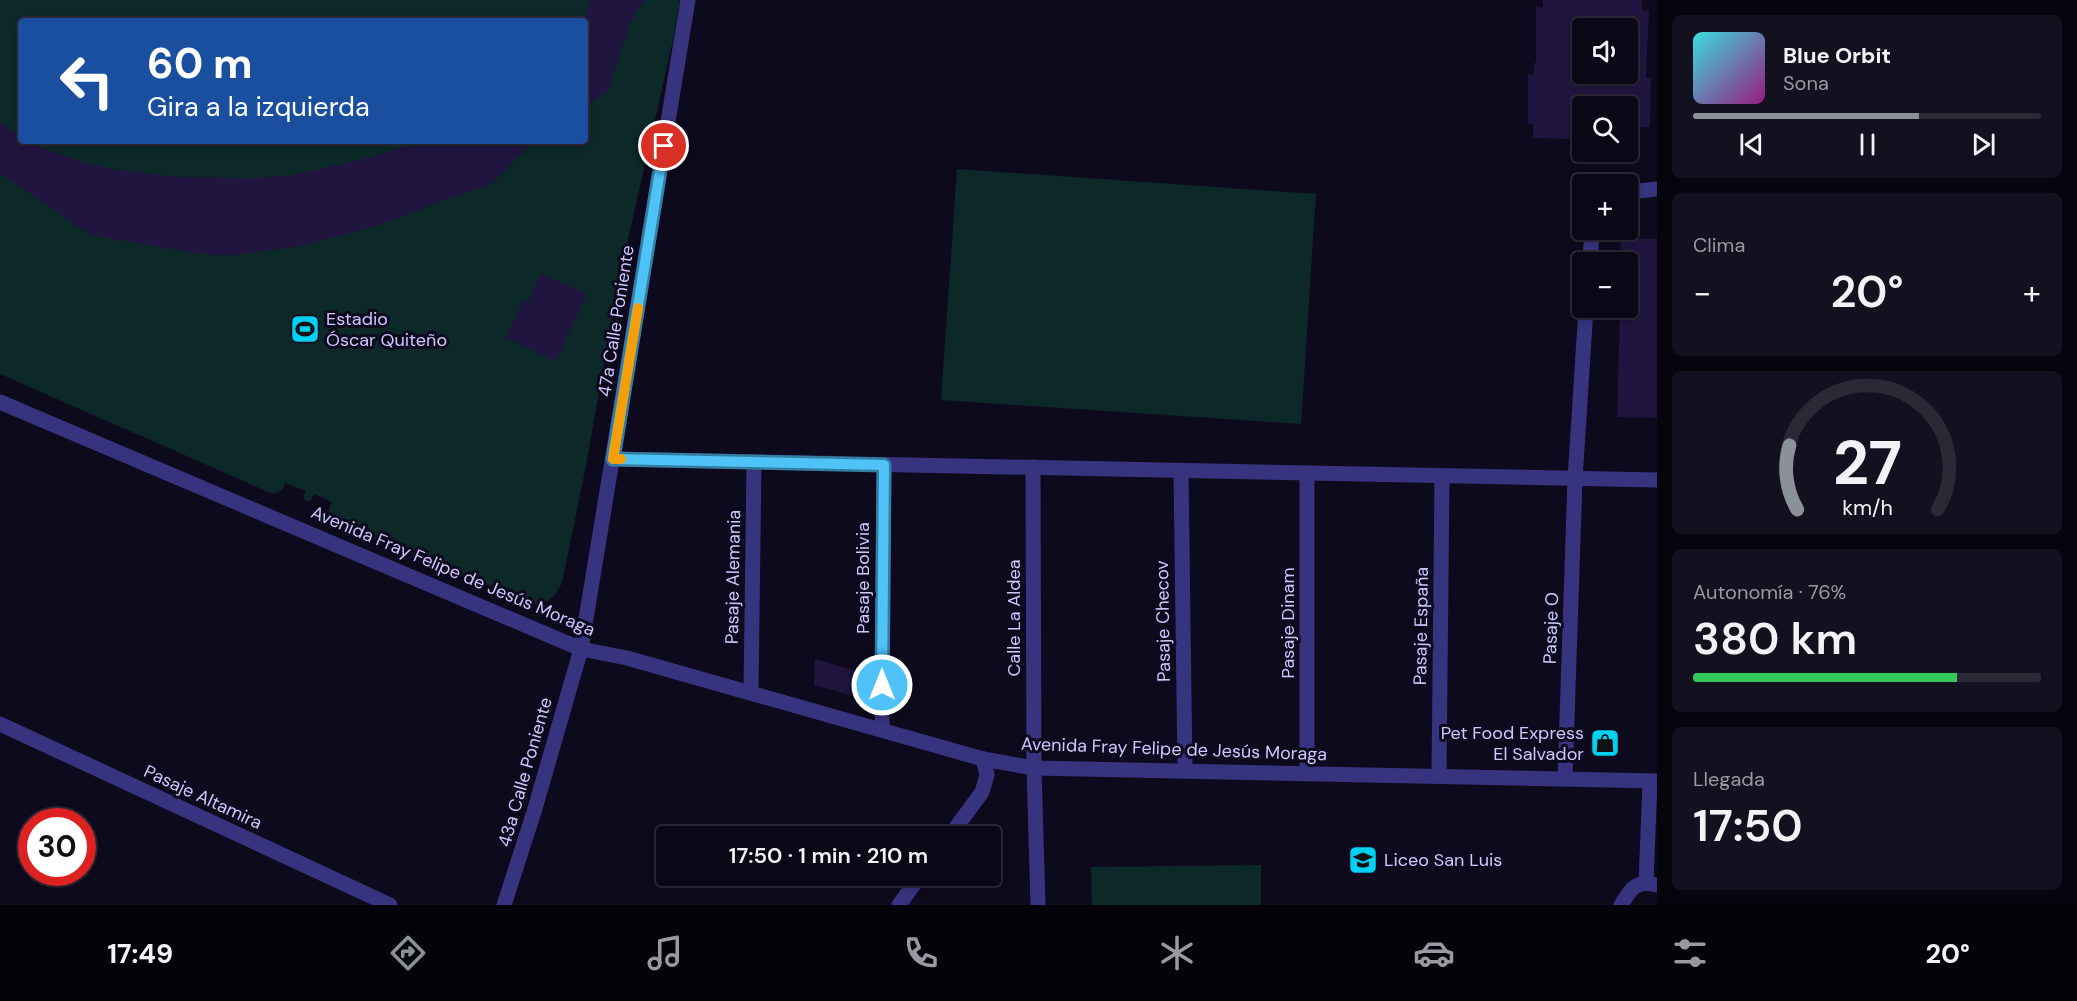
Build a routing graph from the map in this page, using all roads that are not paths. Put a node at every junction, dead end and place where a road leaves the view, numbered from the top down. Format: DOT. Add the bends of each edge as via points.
graph roads {
  1 [pos="688,0"];
  2 [pos="1657,189"];
  3 [pos="1638,191"];
  4 [pos="1585,318"];
  5 [pos="0,402"];
  6 [pos="613,459"];
  7 [pos="754,462"];
  8 [pos="884,465"];
  9 [pos="1033,467"];
  10 [pos="1180,471"];
  11 [pos="1307,473"];
  12 [pos="1442,476"];
  13 [pos="1575,479"];
  14 [pos="1657,480"];
  15 [pos="581,649"];
  16 [pos="751,692"];
  17 [pos="0,724"];
  18 [pos="882,729"];
  19 [pos="983,759"];
  20 [pos="1034,768"];
  21 [pos="1185,771"];
  22 [pos="1307,774"];
  23 [pos="1439,776"];
  24 [pos="1565,779"];
  25 [pos="1653,781"];
  26 [pos="957,826"];
  27 [pos="1652,884"];
  28 [pos="913,886"];
  29 [pos="390,905"];
  30 [pos="504,905"];
  31 [pos="899,905"];
  32 [pos="1038,905"];
  33 [pos="1621,905"];
  1 -- 6 [label="street, 47a Calle Poniente"];
  2 -- 3 [label="street"];
  4 -- 13 [label="street, Pasaje O"];
  5 -- 15 [label="street, Avenida Fray Felipe de Jesús Moraga"];
  6 -- 7 [label="street"];
  6 -- 15 [label="street, 47a Calle Poniente"];
  7 -- 8 [label="street"];
  7 -- 16 [label="street, Pasaje Alemania"];
  8 -- 9 [label="street"];
  8 -- 18 [label="street, Pasaje Bolivia"];
  9 -- 10 [label="street"];
  9 -- 20 [label="street, Calle La Aldea"];
  10 -- 11 [label="street"];
  10 -- 21 [label="street, Pasaje Checov"];
  11 -- 12 [label="street"];
  11 -- 22 [label="street, Pasaje Dinam"];
  12 -- 13 [label="street"];
  12 -- 23 [label="street, Pasaje España"];
  13 -- 14 [label="street"];
  13 -- 24 [label="street, Pasaje O"];
  15 -- 16 [label="street, Avenida Fray Felipe de Jesús Moraga"];
  15 -- 30 [label="street, 43a Calle Poniente"];
  16 -- 18 [label="street, Avenida Fray Felipe de Jesús Moraga"];
  17 -- 29 [label="street, Pasaje Altamira"];
  18 -- 19 [label="street, Avenida Fray Felipe de Jesús Moraga"];
  19 -- 20 [label="street, Avenida Fray Felipe de Jesús Moraga"];
  19 -- 26 [label="street" via="987,776 982,792"];
  20 -- 21 [label="street, Avenida Fray Felipe de Jesús Moraga"];
  20 -- 32 [label="street, Calle La Aldea"];
  21 -- 22 [label="street, Avenida Fray Felipe de Jesús Moraga"];
  22 -- 23 [label="street, Avenida Fray Felipe de Jesús Moraga"];
  23 -- 24 [label="street, Avenida Fray Felipe de Jesús Moraga"];
  24 -- 25 [label="street, Avenida Fray Felipe de Jesús Moraga"];
  25 -- 27 [label="street"];
  27 -- 33 [label="street" via="1632,887"];
  28 -- 31 [label="street"];
}
